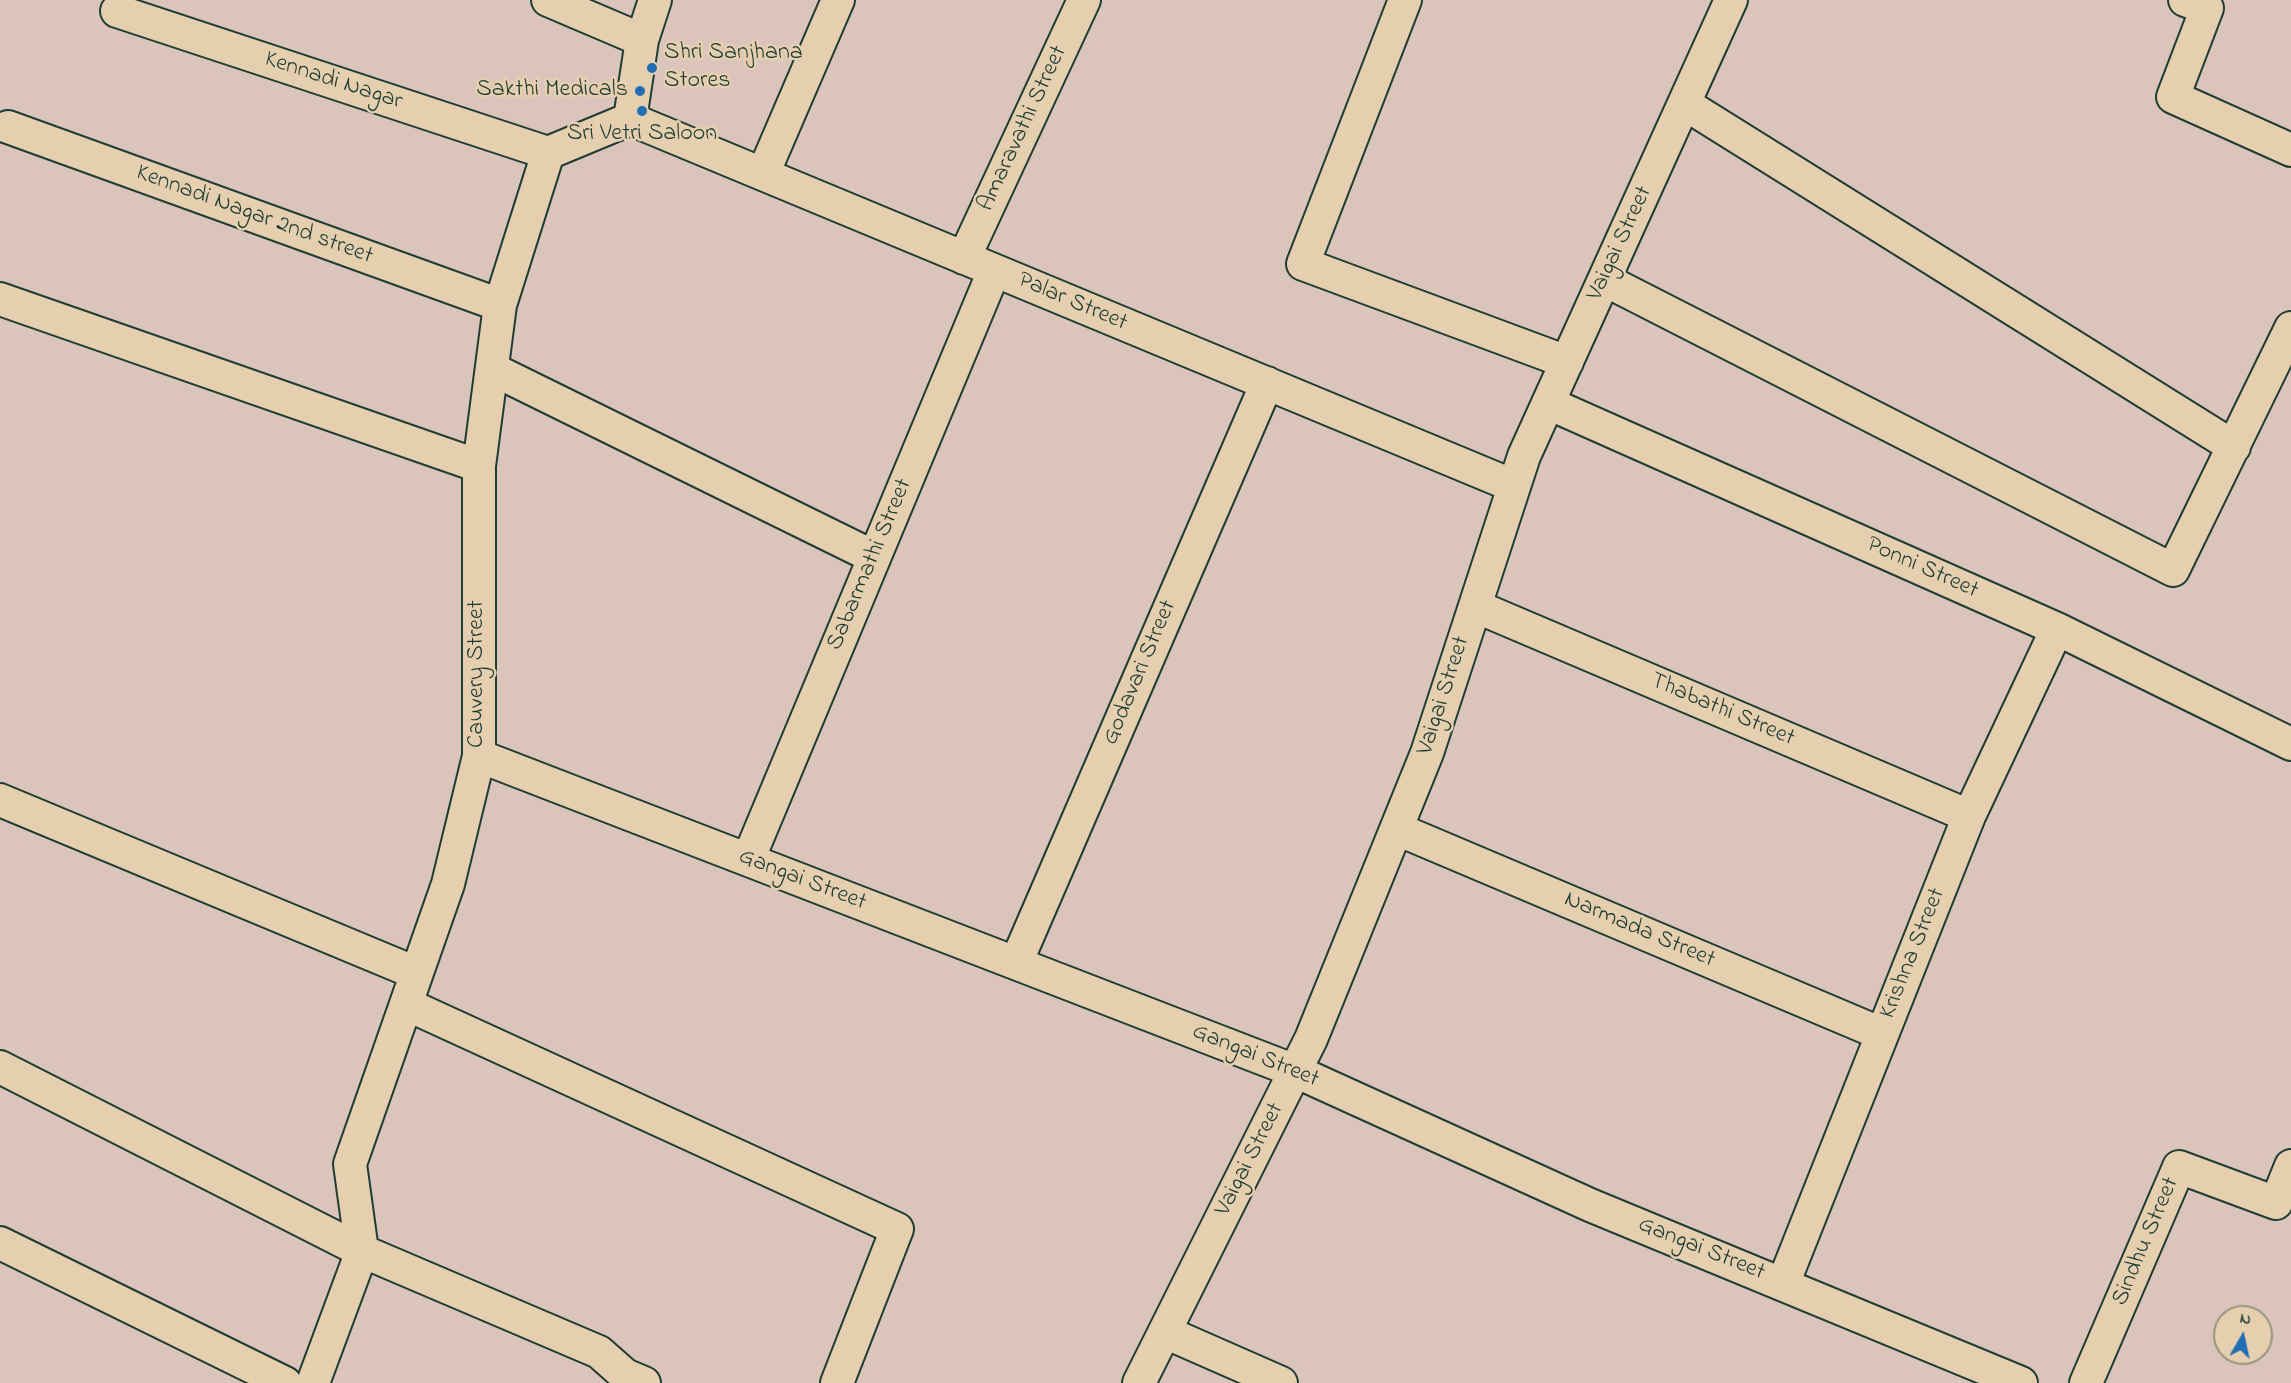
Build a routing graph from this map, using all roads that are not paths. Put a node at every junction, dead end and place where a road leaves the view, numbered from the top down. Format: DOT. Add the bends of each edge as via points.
graph roads {
  1 [pos="549,0"];
  2 [pos="655,0"];
  3 [pos="838,0"];
  4 [pos="1084,0"];
  5 [pos="1405,0"];
  6 [pos="1731,0"];
  7 [pos="2185,0"];
  8 [pos="117,11"];
  9 [pos="642,40"];
  10 [pos="1684,104"];
  11 [pos="630,119"];
  12 [pos="8,127"];
  13 [pos="2291,150"];
  14 [pos="548,153"];
  15 [pos="763,174"];
  16 [pos="964,258"];
  17 [pos="994,271"];
  18 [pos="1605,280"];
  19 [pos="0,299"];
  20 [pos="500,305"];
  21 [pos="2291,328"];
  22 [pos="1567,363"];
  23 [pos="492,369"];
  24 [pos="1266,383"];
  25 [pos="1548,403"];
  26 [pos="2234,447"];
  27 [pos="479,466"];
  28 [pos="1514,486"];
  29 [pos="874,557"];
  30 [pos="1475,606"];
  31 [pos="2057,629"];
  32 [pos="2291,744"];
  33 [pos="479,756"];
  34 [pos="0,800"];
  35 [pos="1969,816"];
  36 [pos="1397,828"];
  37 [pos="748,860"];
  38 [pos="1016,963"];
  39 [pos="416,974"];
  40 [pos="406,1004"];
  41 [pos="1882,1034"];
  42 [pos="0,1067"];
  43 [pos="1295,1071"];
  44 [pos="2291,1166"];
  45 [pos="0,1243"];
  46 [pos="362,1251"];
  47 [pos="1783,1284"];
  48 [pos="1165,1332"];
  49 [pos="630,1380"];
  50 [pos="285,1383"];
  51 [pos="313,1383"];
  52 [pos="837,1383"];
  53 [pos="1139,1383"];
  54 [pos="1281,1383"];
  55 [pos="2021,1383"];
  56 [pos="2086,1383"];
  1 -- 9 [label="street"];
  2 -- 9 [label="street"];
  3 -- 15 [label="street"];
  4 -- 16 [label="street, Amaravathi Street"];
  5 -- 22 [label="street" via="1304,264"];
  6 -- 10 [label="street, Vaigai Street"];
  7 -- 13 [label="street" via="2207,8 2173,97"];
  8 -- 14 [label="street, Kennadi Nagar"];
  9 -- 11 [label="street"];
  10 -- 18 [label="street, Vaigai Street"];
  10 -- 26 [label="street"];
  11 -- 14 [label="street"];
  11 -- 15 [label="street, Palar Street"];
  12 -- 20 [label="street, Kennadi Nagar 2nd street"];
  14 -- 20 [label="street, Cauvery Street"];
  15 -- 16 [label="street, Palar Street"];
  16 -- 17 [label="street, Palar Street"];
  17 -- 24 [label="street, Palar Street"];
  17 -- 29 [label="street, Sabarmathi Street"];
  18 -- 22 [label="street, Vaigai Street"];
  18 -- 26 [label="street" via="2173,570"];
  19 -- 27 [label="street"];
  20 -- 23 [label="street, Cauvery Street"];
  21 -- 26 [label="street"];
  22 -- 25 [label="street, Vaigai Street"];
  23 -- 27 [label="street, Cauvery Street"];
  23 -- 29 [label="street"];
  24 -- 28 [label="street, Palar Street"];
  24 -- 38 [label="street, Godavari Street"];
  25 -- 28 [label="street, Vaigai Street"];
  25 -- 31 [label="street, Ponni Street"];
  27 -- 33 [label="street, Cauvery Street"];
  28 -- 30 [label="street, Vaigai Street"];
  29 -- 37 [label="street, Sabarmathi Street"];
  30 -- 35 [label="street, Thabathi Street"];
  30 -- 36 [label="street, Vaigai Street" via="1427,753"];
  31 -- 32 [label="street, Ponni Street"];
  31 -- 35 [label="street, Krishna Street"];
  33 -- 37 [label="street, Gangai Street"];
  33 -- 39 [label="street, Cauvery Street" via="448,884"];
  34 -- 39 [label="street"];
  35 -- 41 [label="street, Krishna Street"];
  36 -- 41 [label="street, Narmada Street"];
  36 -- 43 [label="street, Vaigai Street"];
  37 -- 38 [label="street, Gangai Street"];
  38 -- 43 [label="street, Gangai Street"];
  39 -- 40 [label="street, Cauvery Street"];
  40 -- 46 [label="street, Cauvery Street" via="350,1164"];
  40 -- 52 [label="street" via="897,1230"];
  41 -- 47 [label="street, Krishna Street"];
  42 -- 46 [label="street"];
  43 -- 47 [label="street, Gangai Street" via="1590,1205"];
  43 -- 48 [label="street, Vaigai Street"];
  44 -- 56 [label="street, Sindhu Street" via="2276,1203 2180,1167"];
  45 -- 50 [label="street"];
  46 -- 49 [label="street" via="599,1352"];
  46 -- 51 [label="street, Cauvery Street"];
  47 -- 55 [label="street, Gangai Street"];
  48 -- 53 [label="street, Vaigai Street"];
  48 -- 54 [label="street"];
}
